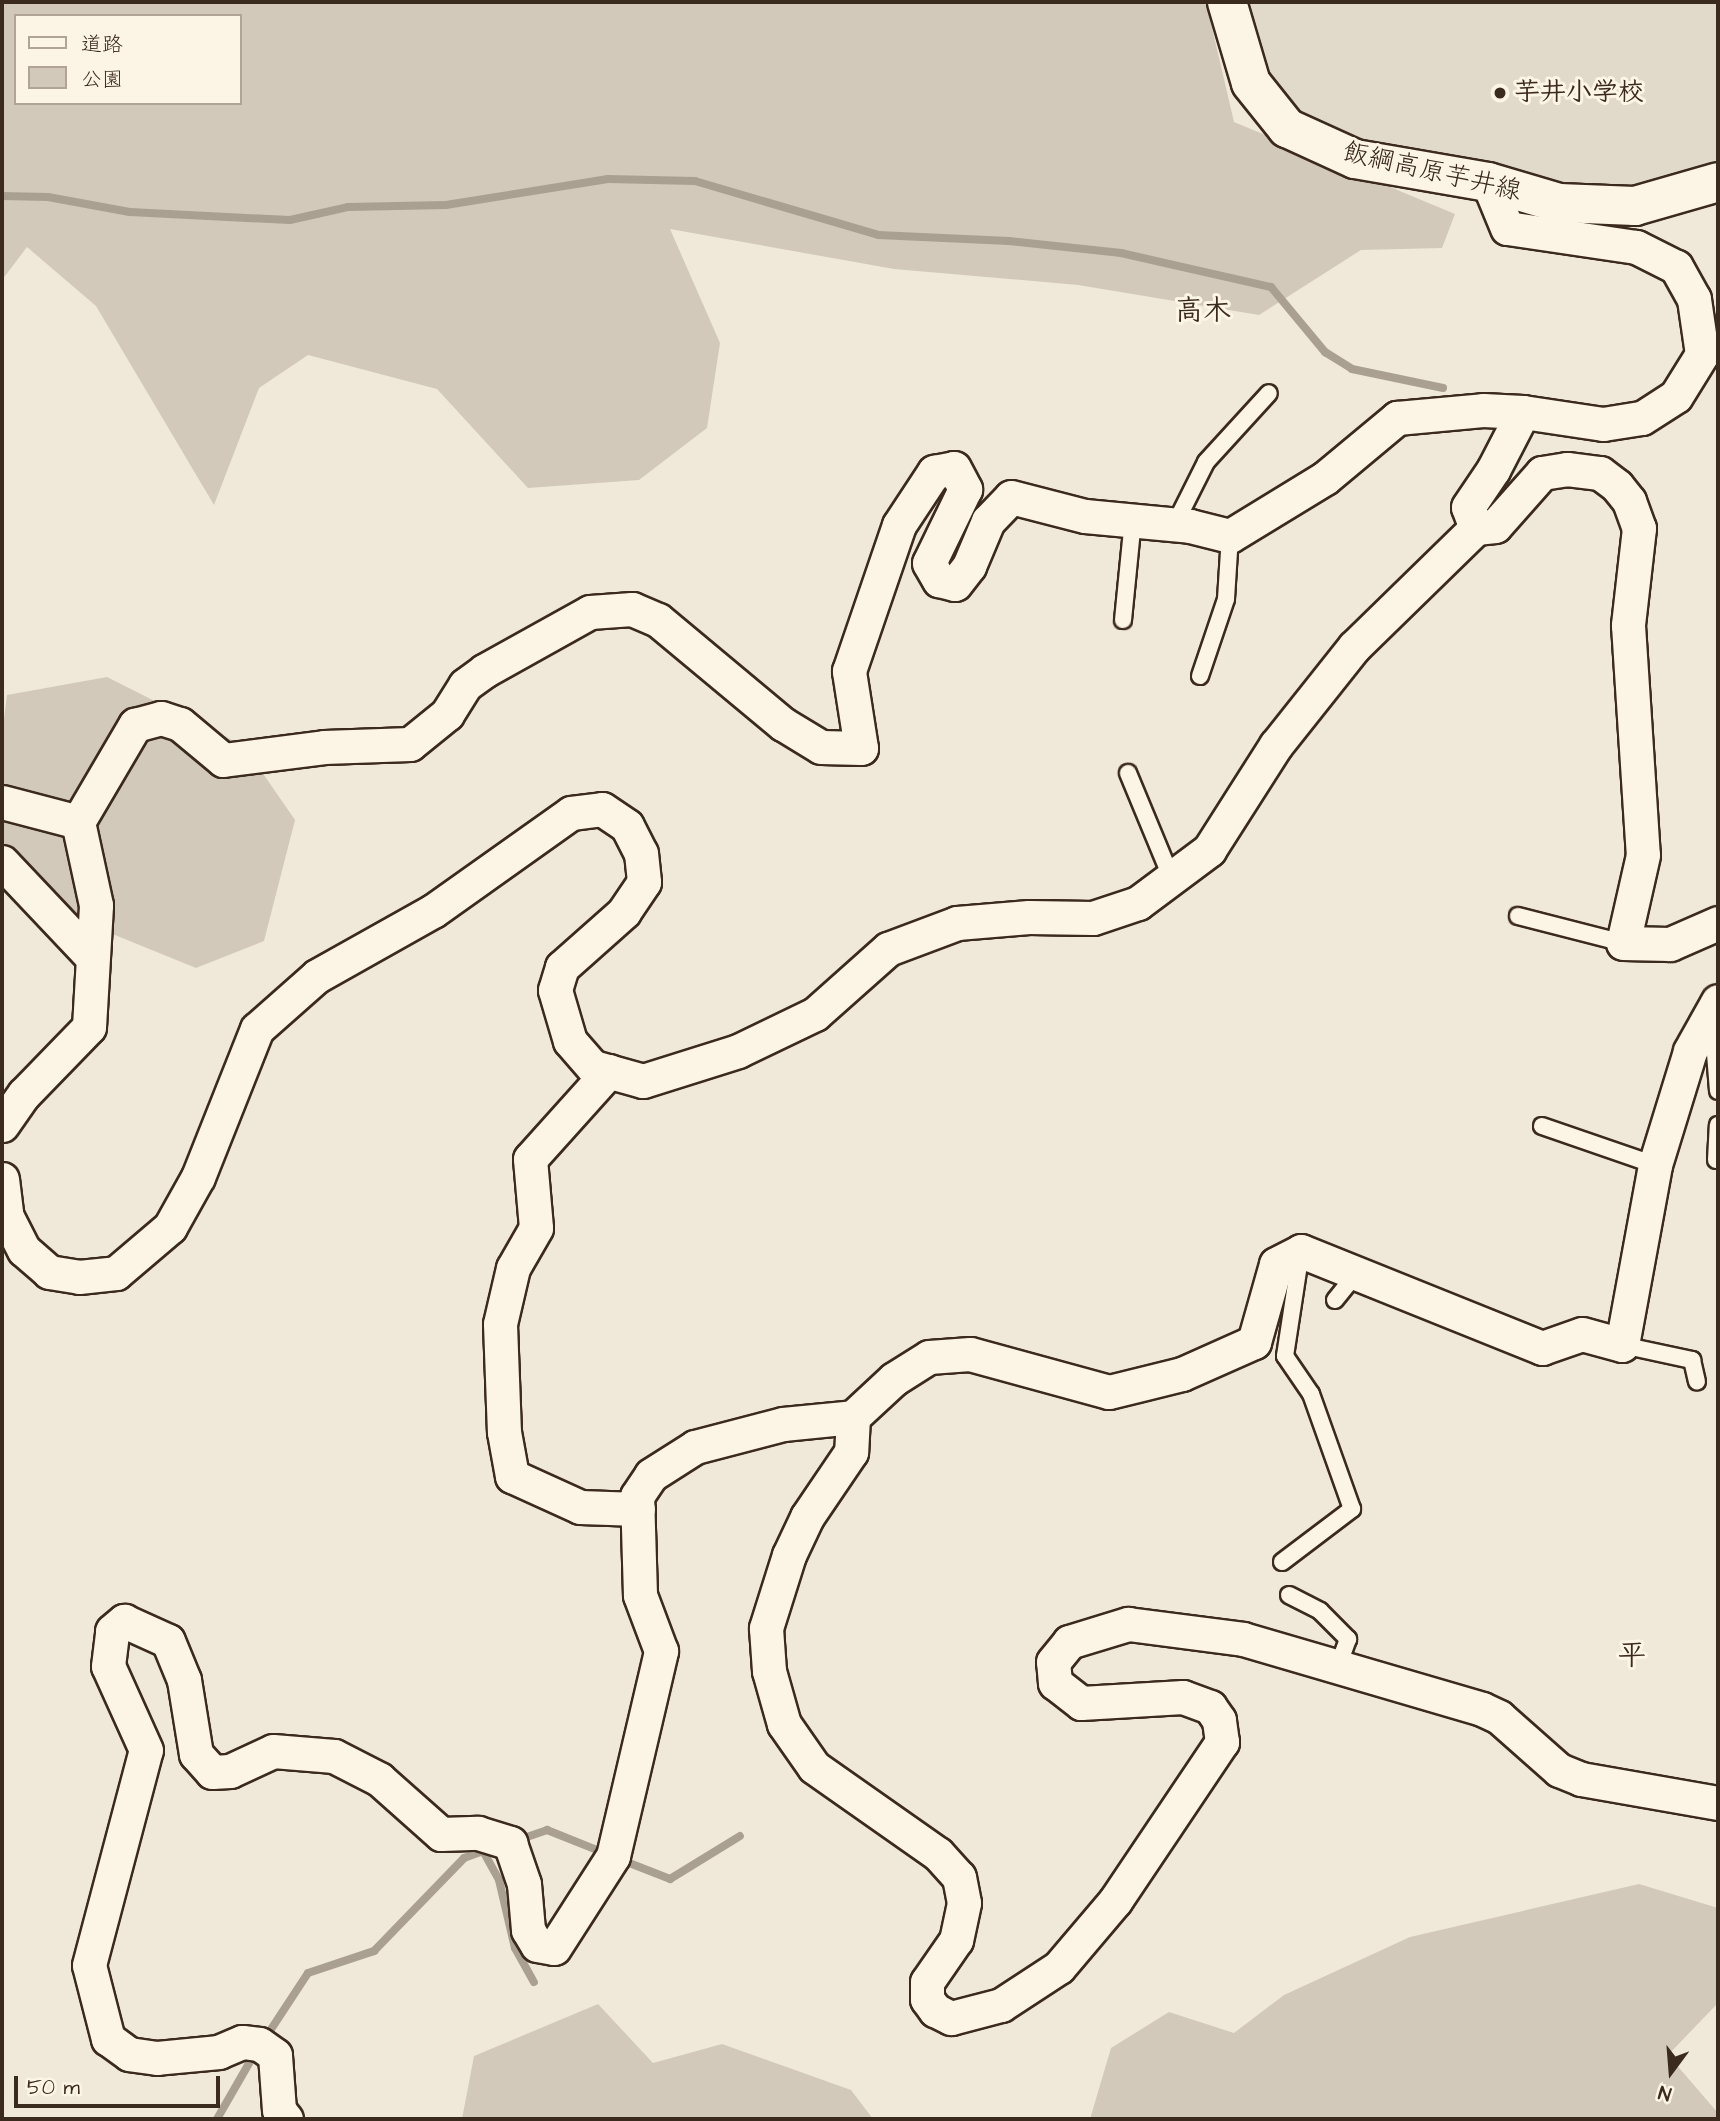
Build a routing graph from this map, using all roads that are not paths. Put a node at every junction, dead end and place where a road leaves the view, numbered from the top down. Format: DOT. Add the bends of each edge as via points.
graph roads {
  1 [pos="1227,2"];
  2 [pos="1488,182"];
  3 [pos="1718,182"];
  4 [pos="1269,393"];
  5 [pos="1522,412"];
  6 [pos="1133,520"];
  7 [pos="1175,524"];
  8 [pos="1476,528"];
  9 [pos="1230,536"];
  10 [pos="1123,620"];
  11 [pos="1200,676"];
  12 [pos="1128,773"];
  13 [pos="2,802"];
  14 [pos="78,822"];
  15 [pos="2,862"];
  16 [pos="1172,879"];
  17 [pos="1518,916"];
  18 [pos="1718,923"];
  19 [pos="1623,943"];
  20 [pos="91,956"];
  21 [pos="1718,1001"];
  22 [pos="1701,1031"];
  23 [pos="610,1072"];
  24 [pos="1718,1091"];
  25 [pos="2,1125"];
  26 [pos="1718,1125"];
  27 [pos="1542,1126"];
  28 [pos="1716,1160"];
  29 [pos="1656,1165"];
  30 [pos="2,1178"];
  31 [pos="1301,1251"];
  32 [pos="1370,1276"];
  33 [pos="1335,1300"];
  34 [pos="1622,1345"];
  35 [pos="1697,1381"];
  36 [pos="853,1417"];
  37 [pos="638,1509"];
  38 [pos="1282,1562"];
  39 [pos="1289,1595"];
  40 [pos="1338,1667"];
  41 [pos="1718,1803"];
  42 [pos="286,2119"];
  1 -- 2 [label="main road, 飯綱高原芋井線" via="1251,82 1287,128 1355,159"];
  2 -- 3 [label="main road, 飯綱高原芋井線" via="1559,203 1635,206"];
  2 -- 5 [label="street" via="1507,228 1636,247 1676,267 1694,299 1700,325 1702,354 1676,396 1642,418 1603,424"];
  4 -- 7 [label="lane" via="1206,462"];
  5 -- 8 [label="street" via="1468,507"];
  5 -- 9 [label="street" via="1483,410 1397,418 1325,478"];
  6 -- 7 [label="street"];
  6 -- 10 [label="lane"];
  6 -- 14 [label="street" via="1053,510 1011,497 988,521 969,566 955,584 939,580 929,563 965,489 954,468 934,472 899,525 849,671 861,748 821,747 783,724 658,620 632,609 590,612 465,685 447,714 410,744 324,747 223,760 180,724 161,718 135,724"];
  7 -- 9 [label="street"];
  8 -- 16 [label="street" via="1354,648 1276,745 1209,850"];
  8 -- 19 [label="street" via="1495,526 1542,473 1567,469 1600,472 1629,501 1639,528 1628,625 1643,855"];
  9 -- 11 [label="lane" via="1226,599"];
  12 -- 16 [label="lane"];
  13 -- 14 [label="street"];
  14 -- 20 [label="street" via="96,905"];
  15 -- 20 [label="street"];
  16 -- 23 [label="street" via="1139,902 1093,918 957,923 888,949 815,1014 738,1051 643,1081"];
  17 -- 19 [label="lane"];
  18 -- 19 [label="street" via="1670,944"];
  20 -- 25 [label="street" via="89,1027 24,1094"];
  21 -- 22 [label="street"];
  22 -- 24 [label="lane" via="1714,1041"];
  22 -- 29 [label="street" via="1690,1051"];
  23 -- 30 [label="street" via="593,1067 570,1041 555,990 562,967 624,912 644,882 641,853 627,826 602,809 571,813 433,911 317,976 257,1029 198,1177 170,1227 116,1273 79,1277 49,1272 24,1251 7,1217"];
  23 -- 37 [label="street" via="530,1159 536,1228 513,1268 500,1324 505,1432 512,1476 580,1507"];
  26 -- 28 [label="lane"];
  27 -- 29 [label="lane"];
  29 -- 34 [label="street"];
  31 -- 32 [label="street"];
  31 -- 36 [label="street" via="1276,1264 1254,1342 1182,1374 1109,1392 970,1354 929,1357 894,1379"];
  31 -- 38 [label="lane" via="1285,1356 1311,1394 1352,1509"];
  32 -- 33 [label="lane" via="1352,1279"];
  32 -- 34 [label="street" via="1542,1348 1582,1334"];
  34 -- 35 [label="lane" via="1692,1360"];
  36 -- 37 [label="street" via="783,1424 695,1447 651,1475 637,1496"];
  36 -- 40 [label="street" via="851,1452 807,1517 789,1555 766,1628 769,1671 784,1724 814,1767 938,1854 959,1877 964,1903 956,1940 927,1982 927,1998 935,2010 951,2018 984,2012 1059,1967 1115,1901 1222,1742 1219,1720 1210,1707 1183,1697 1081,1703 1066,1696 1055,1684 1054,1662 1069,1642 1128,1624 1243,1639"];
  37 -- 42 [label="street" via="640,1595 661,1651 613,1856 554,1948 537,1945 527,1930 524,1884 510,1843 478,1833 441,1834 379,1779 334,1756 273,1751 230,1771 212,1772 196,1754 184,1680 168,1641 124,1621 112,1631 108,1666 146,1750 89,1965 108,2039 129,2054 157,2058 219,2052 242,2042 259,2044 275,2055 279,2110"];
  39 -- 40 [label="lane" via="1320,1611 1348,1639"];
  40 -- 41 [label="street" via="1482,1709 1499,1717 1559,1770 1581,1779"];
}
